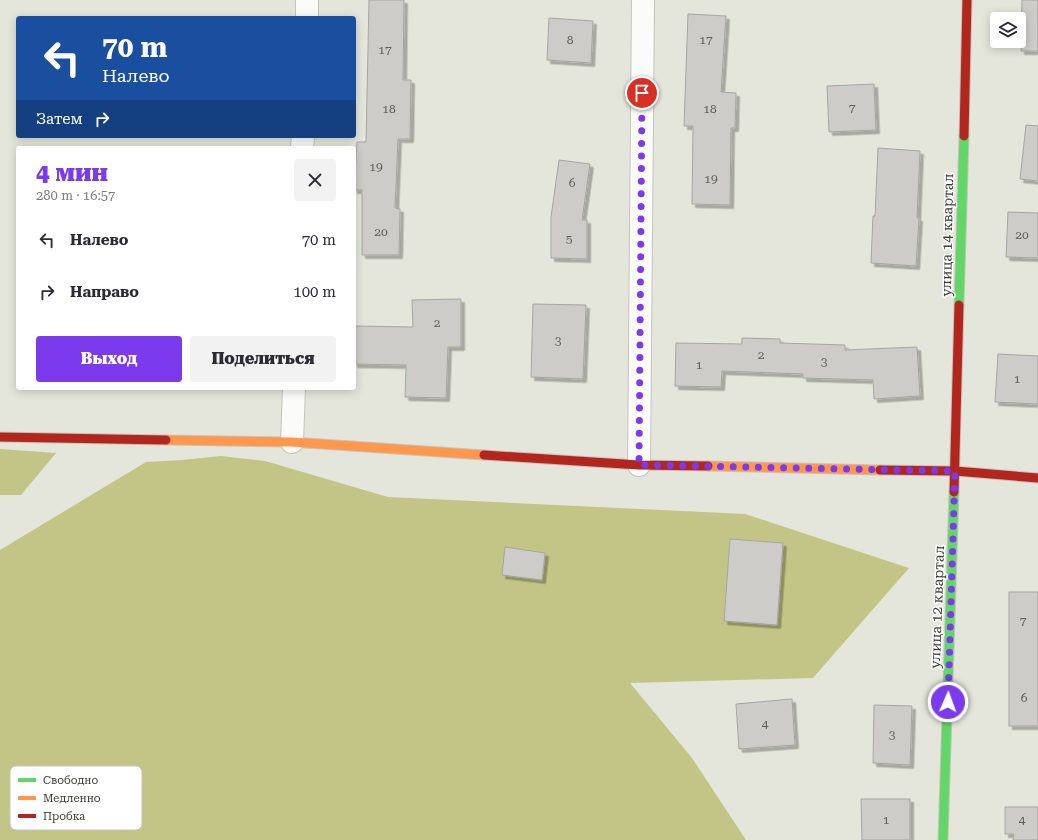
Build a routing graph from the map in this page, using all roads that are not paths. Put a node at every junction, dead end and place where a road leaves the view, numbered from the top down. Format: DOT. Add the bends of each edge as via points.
graph roads {
  1 [pos="307,0"];
  2 [pos="643,0"];
  3 [pos="967,0"];
  4 [pos="307,16"];
  5 [pos="294,390"];
  6 [pos="0,437"];
  7 [pos="292,442"];
  8 [pos="639,465"];
  9 [pos="955,471"];
  10 [pos="1038,478"];
  11 [pos="944,840"];
  1 -- 4 [label="street"];
  2 -- 8 [label="street"];
  3 -- 9 [label="street, улица 14 квартал"];
  5 -- 7 [label="street"];
  6 -- 7 [label="street"];
  7 -- 8 [label="street"];
  8 -- 9 [label="street"];
  9 -- 10 [label="street"];
  9 -- 11 [label="street, улица 12 квартал"];
}
